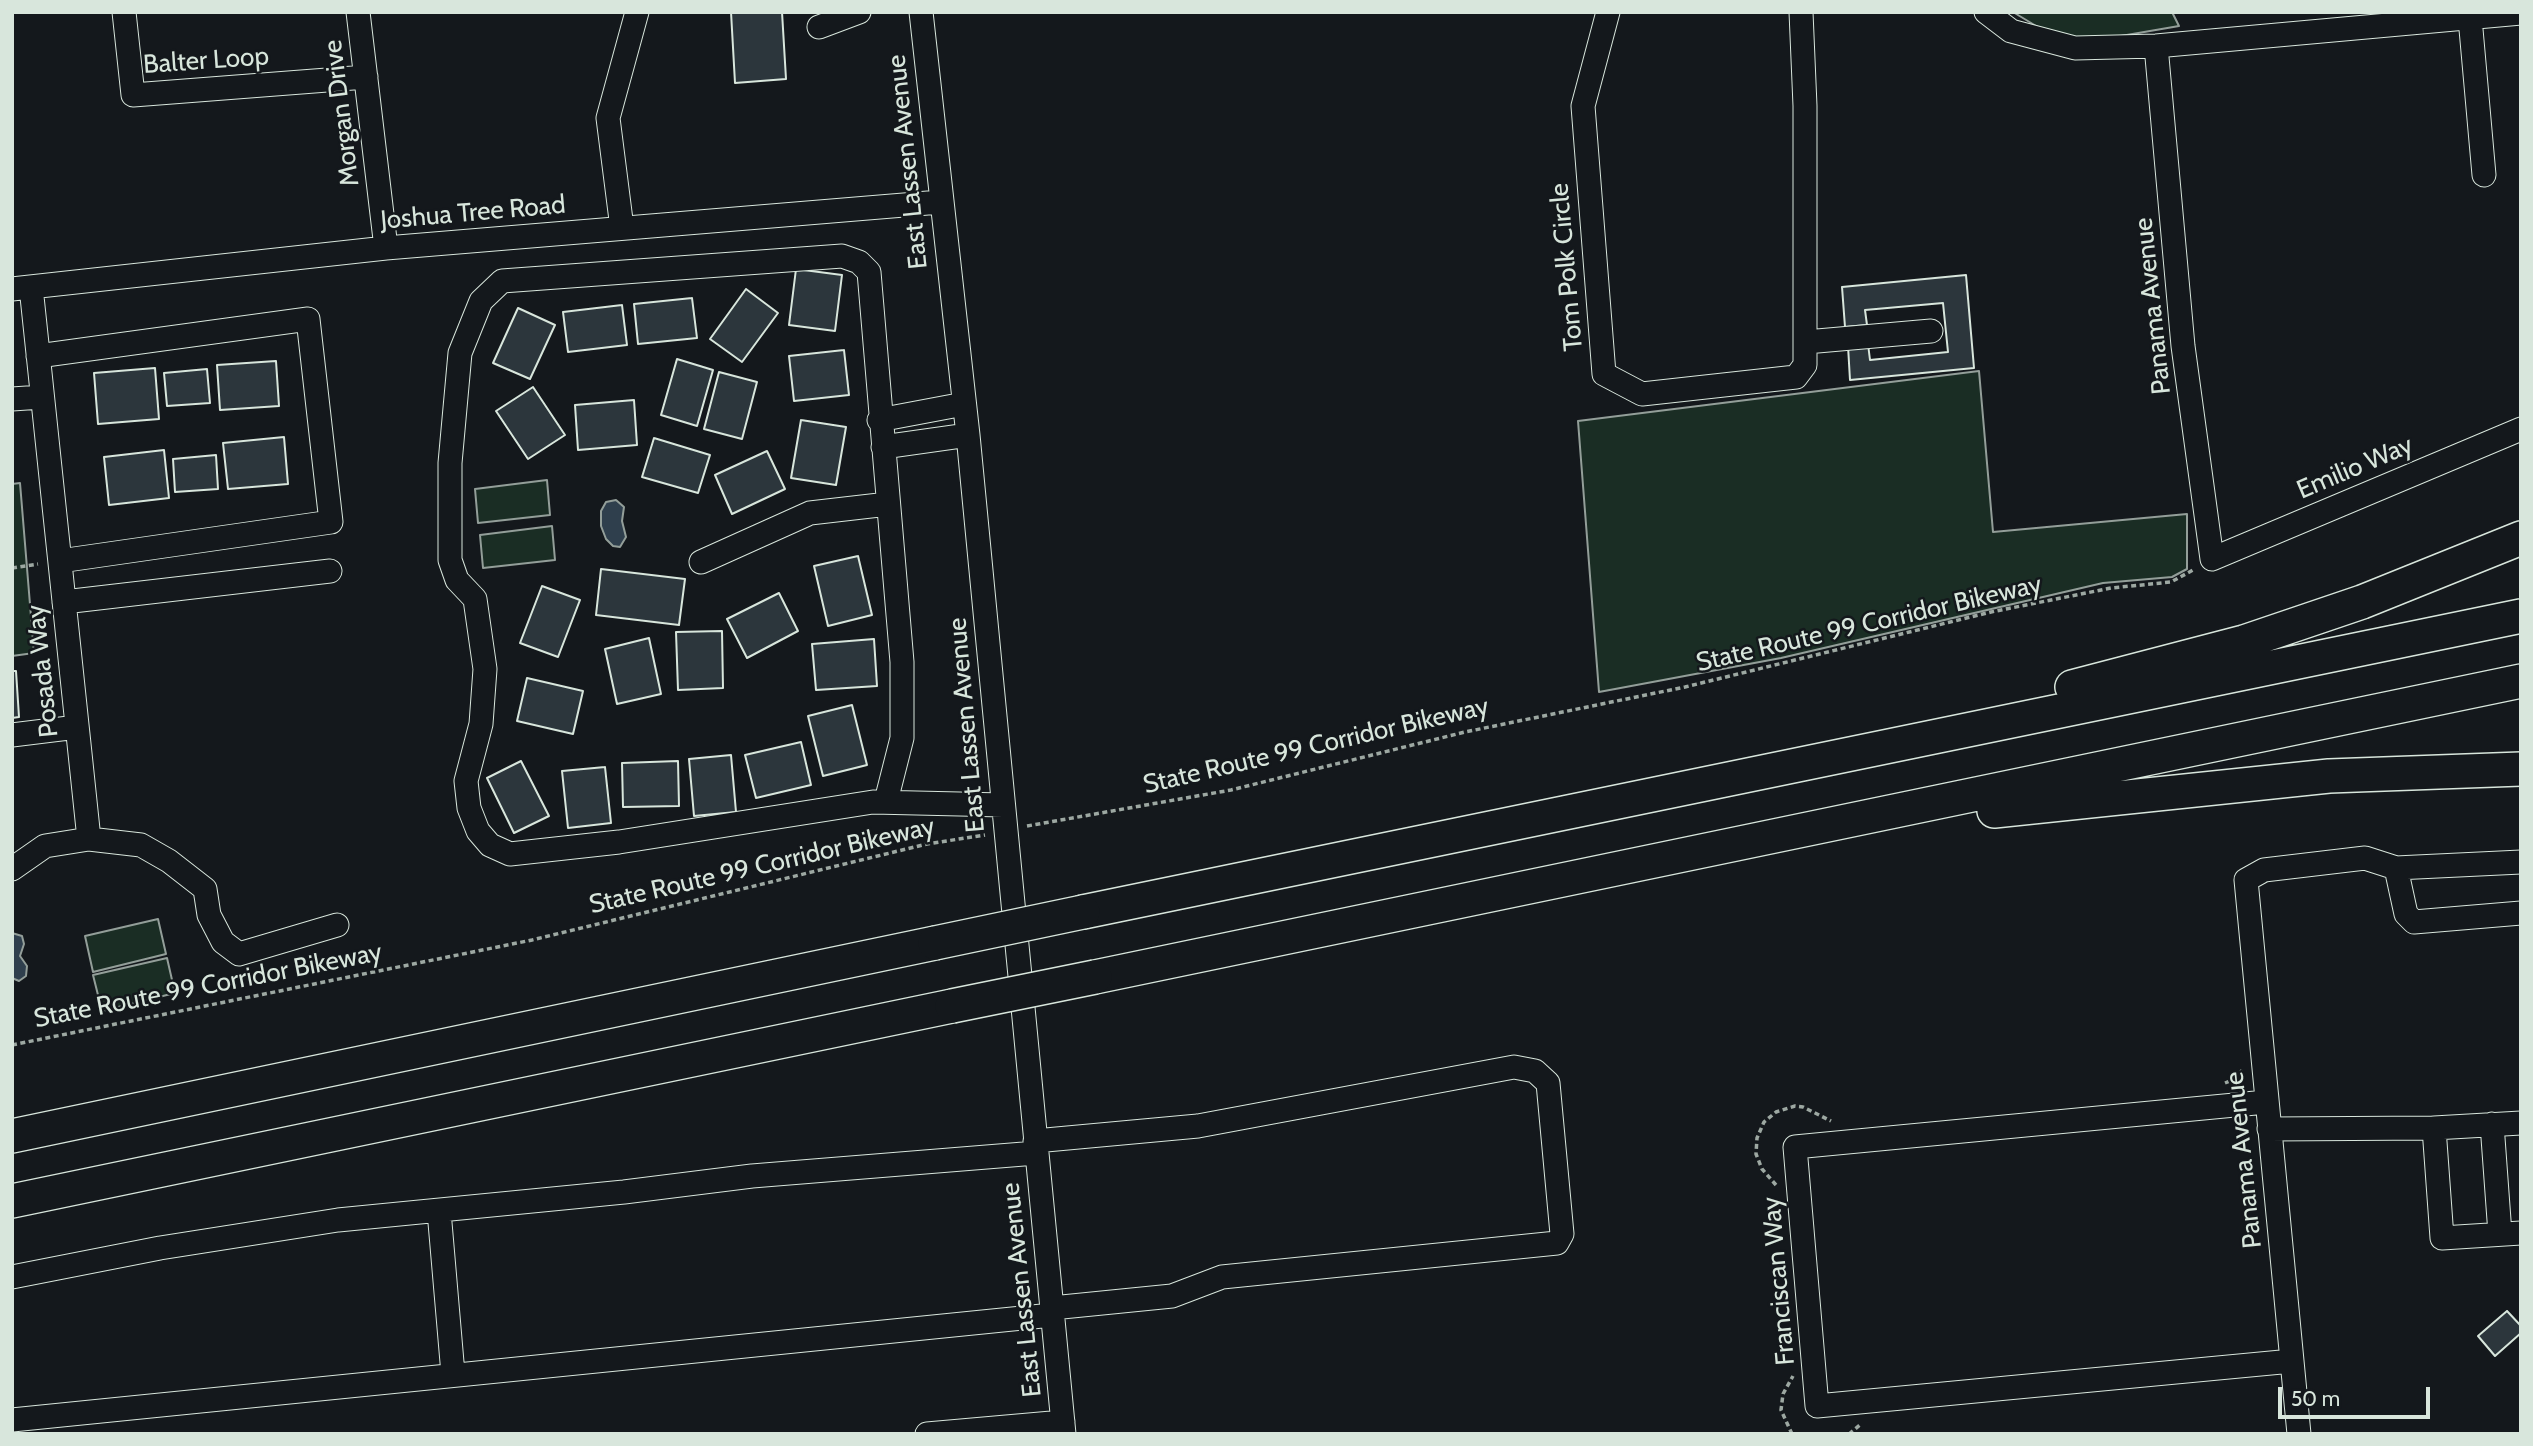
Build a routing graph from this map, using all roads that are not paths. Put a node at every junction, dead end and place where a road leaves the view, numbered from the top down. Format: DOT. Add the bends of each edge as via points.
graph roads {
  1 [pos="124,12"];
  2 [pos="358,12"];
  3 [pos="637,12"];
  4 [pos="859,12"];
  5 [pos="920,12"];
  6 [pos="1608,12"];
  7 [pos="1801,12"];
  8 [pos="1986,12"];
  9 [pos="2521,13"];
  10 [pos="2470,18"];
  11 [pos="819,27"];
  12 [pos="2156,46"];
  13 [pos="366,77"];
  14 [pos="2484,175"];
  15 [pos="940,202"];
  16 [pos="622,228"];
  17 [pos="386,248"];
  18 [pos="21,288"];
  19 [pos="1931,331"];
  20 [pos="1806,342"];
  21 [pos="38,356"];
  22 [pos="42,397"];
  23 [pos="12,399"];
  24 [pos="964,404"];
  25 [pos="879,420"];
  26 [pos="2521,429"];
  27 [pos="968,435"];
  28 [pos="883,447"];
  29 [pos="888,504"];
  30 [pos="2521,538"];
  31 [pos="2212,559"];
  32 [pos="60,561"];
  33 [pos="701,562"];
  34 [pos="330,570"];
  35 [pos="64,602"];
  36 [pos="2521,616"];
  37 [pos="2521,681"];
  38 [pos="78,727"];
  39 [pos="12,735"];
  40 [pos="1938,735"];
  41 [pos="2521,769"];
  42 [pos="886,801"];
  43 [pos="1003,805"];
  44 [pos="1838,824"];
  45 [pos="89,839"];
  46 [pos="2521,862"];
  47 [pos="2396,868"];
  48 [pos="12,869"];
  49 [pos="2521,913"];
  50 [pos="337,925"];
  51 [pos="2266,1102"];
  52 [pos="2521,1123"];
  53 [pos="2492,1124"];
  54 [pos="2434,1128"];
  55 [pos="2269,1129"];
  56 [pos="12,1136"];
  57 [pos="1036,1147"];
  58 [pos="12,1201"];
  59 [pos="439,1211"];
  60 [pos="2510,1233"];
  61 [pos="12,1277"];
  62 [pos="1052,1312"];
  63 [pos="2292,1361"];
  64 [pos="453,1374"];
  65 [pos="12,1420"];
  66 [pos="1064,1428"];
  67 [pos="927,1434"];
  68 [pos="2299,1434"];
  1 -- 13 [label="street, Balter Loop" via="133,95"];
  2 -- 13 [label="street, Morgan Drive"];
  3 -- 16 [label="street" via="608,118"];
  4 -- 11 [label="street"];
  5 -- 15 [label="street, East Lassen Avenue"];
  6 -- 20 [label="street, Tom Polk Circle" via="1583,106 1604,374 1642,394 1774,381 1796,377 1805,365"];
  7 -- 20 [label="street, Tom Polk Circle"];
  8 -- 12 [label="street" via="2011,31 2075,48"];
  9 -- 10 [label="street"];
  10 -- 12 [label="street"];
  10 -- 14 [label="street"];
  12 -- 31 [label="street, Panama Avenue" via="2183,346"];
  13 -- 17 [label="street, Morgan Drive"];
  15 -- 16 [label="street, Joshua Tree Road"];
  15 -- 24 [label="street, East Lassen Avenue"];
  16 -- 17 [label="street, Joshua Tree Road"];
  17 -- 18 [label="street, Joshua Tree Road"];
  18 -- 21 [label="street, Posada Way"];
  19 -- 20 [label="street"];
  21 -- 22 [label="street, Posada Way"];
  21 -- 32 [label="street" via="308,319 331,522"];
  22 -- 23 [label="street"];
  22 -- 32 [label="street, Posada Way"];
  24 -- 25 [label="street"];
  24 -- 27 [label="street, East Lassen Avenue"];
  25 -- 28 [label="street"];
  25 -- 42 [label="street" via="869,272 859,262 842,256 502,281 481,301 460,353 450,463 450,560 457,580 475,599 482,646 481,724 466,781 469,808 478,831 490,845 510,854 619,842"];
  26 -- 31 [label="street, Emilio Way"];
  27 -- 28 [label="street"];
  27 -- 43 [label="street, East Lassen Avenue"];
  28 -- 29 [label="street"];
  29 -- 33 [label="street" via="810,513"];
  29 -- 42 [label="street" via="902,662 902,738"];
  30 -- 40 [label="highway" via="2362,602 2244,642 1961,715"];
  32 -- 35 [label="street, Posada Way"];
  34 -- 35 [label="street"];
  35 -- 38 [label="street, Posada Way"];
  36 -- 40 [label="highway"];
  37 -- 44 [label="highway"];
  38 -- 39 [label="street"];
  38 -- 45 [label="street, Posada Way"];
  40 -- 56 [label="highway, bridge"];
  41 -- 44 [label="highway" via="2329,776"];
  42 -- 43 [label="street"];
  43 -- 57 [label="street, East Lassen Avenue"];
  44 -- 58 [label="highway, bridge"];
  45 -- 48 [label="street" via="45,846"];
  45 -- 50 [label="street" via="141,845 169,860 205,890 209,915 223,942 239,954"];
  46 -- 47 [label="street"];
  47 -- 49 [label="street" via="2406,914 2414,922"];
  47 -- 51 [label="street, Panama Avenue" via="2365,858 2264,870 2246,880"];
  51 -- 55 [label="street, Panama Avenue"];
  51 -- 63 [label="street, Franciscan Way" via="1795,1147 1817,1406"];
  52 -- 53 [label="street"];
  53 -- 54 [label="street"];
  53 -- 60 [label="street"];
  54 -- 55 [label="street"];
  54 -- 60 [label="street" via="2442,1238"];
  55 -- 63 [label="street, Panama Avenue"];
  57 -- 59 [label="street"];
  57 -- 62 [label="street, East Lassen Avenue"];
  57 -- 62 [label="street" via="1198,1125 1514,1067 1535,1071 1548,1083 1562,1234 1557,1243 1222,1277 1172,1296"];
  59 -- 61 [label="street" via="229,1236"];
  59 -- 64 [label="street"];
  62 -- 64 [label="street"];
  62 -- 66 [label="street, East Lassen Avenue"];
  63 -- 68 [label="street, Panama Avenue"];
  64 -- 65 [label="street"];
  66 -- 67 [label="street"];
}
